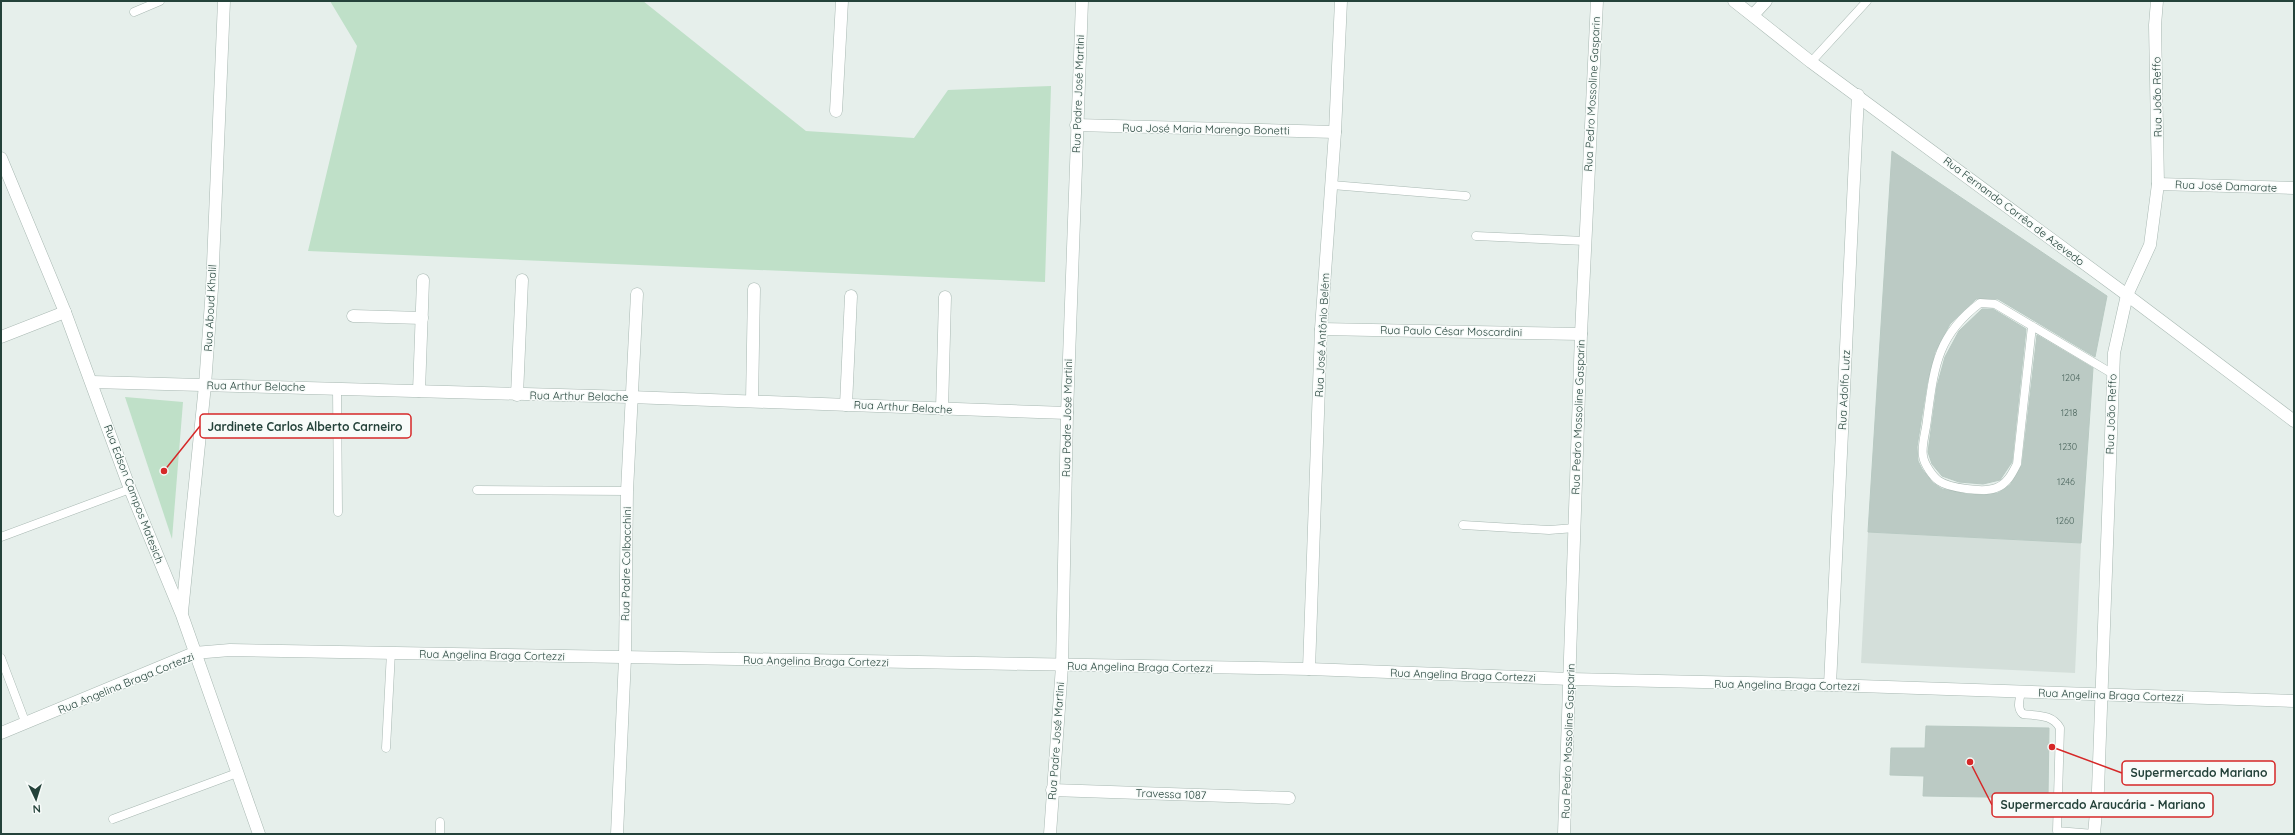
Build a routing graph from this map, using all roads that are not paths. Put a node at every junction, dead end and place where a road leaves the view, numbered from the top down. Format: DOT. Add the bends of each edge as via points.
graph roads {
  1 [pos="160,1"];
  2 [pos="224,1"];
  3 [pos="842,1"];
  4 [pos="1082,1"];
  5 [pos="1341,1"];
  6 [pos="1597,1"];
  7 [pos="1734,1"];
  8 [pos="1766,1"];
  9 [pos="1867,1"];
  10 [pos="2156,1"];
  11 [pos="134,12"];
  12 [pos="1753,15"];
  13 [pos="1811,62"];
  14 [pos="1858,95"];
  15 [pos="836,111"];
  16 [pos="1076,125"];
  17 [pos="1335,132"];
  18 [pos="1,158"];
  19 [pos="2158,184"];
  20 [pos="1332,185"];
  21 [pos="2294,188"];
  22 [pos="1466,196"];
  23 [pos="1476,236"];
  24 [pos="1585,241"];
  25 [pos="423,280"];
  26 [pos="522,280"];
  27 [pos="754,289"];
  28 [pos="637,294"];
  29 [pos="2127,295"];
  30 [pos="851,296"];
  31 [pos="945,297"];
  32 [pos="65,312"];
  33 [pos="353,316"];
  34 [pos="422,318"];
  35 [pos="2032,326"];
  36 [pos="1321,329"];
  37 [pos="1581,334"];
  38 [pos="1,337"];
  39 [pos="2113,374"];
  40 [pos="92,382"];
  41 [pos="205,385"];
  42 [pos="337,388"];
  43 [pos="419,391"];
  44 [pos="517,395"];
  45 [pos="630,397"];
  46 [pos="752,402"];
  47 [pos="846,405"];
  48 [pos="942,409"];
  49 [pos="1067,413"];
  50 [pos="2294,421"];
  51 [pos="130,489"];
  52 [pos="477,490"];
  53 [pos="626,491"];
  54 [pos="338,512"];
  55 [pos="1463,525"];
  56 [pos="1575,528"];
  57 [pos="1,537"];
  58 [pos="182,615"];
  59 [pos="391,652"];
  60 [pos="194,653"];
  61 [pos="1,658"];
  62 [pos="625,658"];
  63 [pos="1062,666"];
  64 [pos="1310,669"];
  65 [pos="1570,679"];
  66 [pos="1830,685"];
  67 [pos="2022,691"];
  68 [pos="2101,694"];
  69 [pos="2294,701"];
  70 [pos="26,724"];
  71 [pos="1,734"];
  72 [pos="386,748"];
  73 [pos="237,773"];
  74 [pos="1052,790"];
  75 [pos="1290,798"];
  76 [pos="113,819"];
  77 [pos="440,822"];
  78 [pos="259,834"];
  79 [pos="440,834"];
  80 [pos="617,834"];
  81 [pos="1050,834"];
  82 [pos="1564,834"];
  83 [pos="2094,834"];
  1 -- 11 [label="lane"];
  2 -- 41 [label="street, Rua Aboud Khalil" via="212,288"];
  3 -- 15 [label="street"];
  4 -- 16 [label="street, Rua Padre José Martini"];
  5 -- 17 [label="street, Rua José Antônio Belém"];
  6 -- 24 [label="street, Rua Pedro Mossoline Gasparin"];
  7 -- 12 [label="street, Rua Fernando Corrêa de Azevedo"];
  8 -- 12 [label="street"];
  9 -- 13 [label="lane"];
  10 -- 19 [label="street, Rua João Reffo"];
  12 -- 13 [label="street, Rua Fernando Corrêa de Azevedo"];
  13 -- 14 [label="street, Rua Fernando Corrêa de Azevedo"];
  14 -- 29 [label="street, Rua Fernando Corrêa de Azevedo"];
  14 -- 66 [label="street, Rua Adolfo Lutz"];
  16 -- 17 [label="street, Rua José Maria Marengo Bonetti"];
  16 -- 49 [label="street, Rua Padre José Martini"];
  17 -- 20 [label="street, Rua José Antônio Belém"];
  18 -- 32 [label="street, Rua Edson Campos Matesich"];
  19 -- 21 [label="street, Rua José Damarate"];
  19 -- 29 [label="street, Rua João Reffo" via="2150,245"];
  20 -- 22 [label="lane"];
  20 -- 36 [label="street, Rua José Antônio Belém"];
  23 -- 24 [label="lane"];
  24 -- 37 [label="street, Rua Pedro Mossoline Gasparin"];
  25 -- 34 [label="street"];
  26 -- 44 [label="street"];
  27 -- 46 [label="street"];
  28 -- 45 [label="street, Rua Padre Colbacchini"];
  29 -- 39 [label="street, Rua João Reffo" via="2114,353"];
  29 -- 50 [label="street, Rua Fernando Corrêa de Azevedo"];
  30 -- 47 [label="street"];
  31 -- 48 [label="street"];
  32 -- 38 [label="street"];
  32 -- 40 [label="street, Rua Edson Campos Matesich"];
  33 -- 34 [label="street"];
  34 -- 43 [label="street"];
  35 -- 35 [label="lane" via="1995,304 1980,303 1964,315 1946,337 1934,370 1922,457 1930,472 1940,482 1980,492 1996,488 2011,478 2017,464"];
  35 -- 39 [label="lane"];
  36 -- 37 [label="street, Rua Paulo César Moscardini"];
  36 -- 64 [label="street, Rua José Antônio Belém"];
  37 -- 56 [label="street, Rua Pedro Mossoline Gasparin"];
  39 -- 68 [label="street, Rua João Reffo"];
  40 -- 41 [label="street, Rua Arthur Belache"];
  40 -- 51 [label="street, Rua Edson Campos Matesich"];
  41 -- 42 [label="street, Rua Arthur Belache"];
  41 -- 58 [label="street, Rua Aboud Khalil"];
  42 -- 43 [label="street, Rua Arthur Belache"];
  42 -- 54 [label="lane"];
  43 -- 44 [label="street, Rua Arthur Belache"];
  44 -- 45 [label="street, Rua Arthur Belache"];
  45 -- 46 [label="street, Rua Arthur Belache"];
  45 -- 53 [label="street, Rua Padre Colbacchini"];
  46 -- 47 [label="street, Rua Arthur Belache"];
  47 -- 48 [label="street, Rua Arthur Belache"];
  48 -- 49 [label="street, Rua Arthur Belache"];
  49 -- 63 [label="street, Rua Padre José Martini"];
  51 -- 57 [label="lane"];
  51 -- 58 [label="street, Rua Edson Campos Matesich"];
  52 -- 53 [label="lane"];
  53 -- 62 [label="street, Rua Padre Colbacchini"];
  55 -- 56 [label="lane" via="1549,530"];
  56 -- 65 [label="street, Rua Pedro Mossoline Gasparin"];
  58 -- 60 [label="street, Rua Edson Campos Matesich"];
  59 -- 60 [label="street, Rua Angelina Braga Cortezzi" via="230,650"];
  59 -- 62 [label="street, Rua Angelina Braga Cortezzi"];
  59 -- 72 [label="lane"];
  60 -- 70 [label="street, Rua Angelina Braga Cortezzi"];
  60 -- 73 [label="street, Rua Edson Campos Matesich"];
  61 -- 70 [label="lane"];
  62 -- 63 [label="street, Rua Angelina Braga Cortezzi"];
  62 -- 80 [label="street, Rua Padre Colbacchini"];
  63 -- 64 [label="street, Rua Angelina Braga Cortezzi"];
  63 -- 74 [label="street, Rua Padre José Martini"];
  64 -- 65 [label="street, Rua Angelina Braga Cortezzi"];
  65 -- 66 [label="street, Rua Angelina Braga Cortezzi"];
  65 -- 82 [label="street, Rua Pedro Mossoline Gasparin"];
  66 -- 67 [label="street, Rua Angelina Braga Cortezzi"];
  67 -- 68 [label="street, Rua Angelina Braga Cortezzi"];
  67 -- 83 [label="lane" via="2020,712 2049,717 2056,721 2060,728 2057,831"];
  68 -- 69 [label="street, Rua Angelina Braga Cortezzi"];
  68 -- 83 [label="street, Rua João Reffo"];
  70 -- 71 [label="street, Rua Angelina Braga Cortezzi"];
  73 -- 76 [label="lane"];
  73 -- 78 [label="street, Rua Edson Campos Matesich"];
  74 -- 75 [label="street, Travessa 1087"];
  74 -- 81 [label="street, Rua Padre José Martini"];
  77 -- 79 [label="lane"];
}
